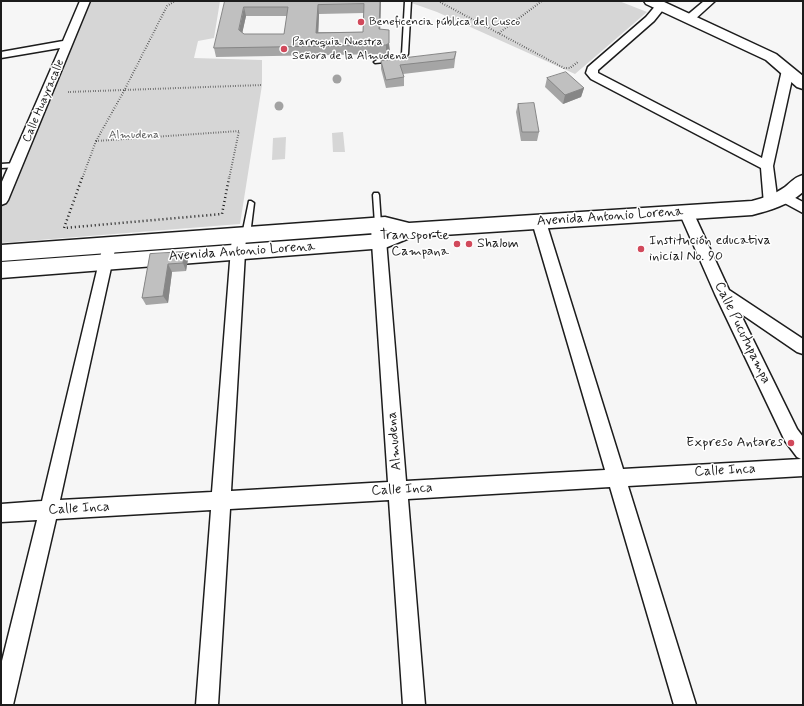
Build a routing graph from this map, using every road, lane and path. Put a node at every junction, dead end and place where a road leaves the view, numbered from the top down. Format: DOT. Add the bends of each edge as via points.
graph roads {
  1 [pos="85,1"];
  2 [pos="176,1"];
  3 [pos="408,1"];
  4 [pos="438,1"];
  5 [pos="542,1"];
  6 [pos="710,1"];
  7 [pos="659,3"];
  8 [pos="689,19"];
  9 [pos="498,33"];
  10 [pos="68,43"];
  11 [pos="1,55"];
  12 [pos="582,59"];
  13 [pos="377,62"];
  14 [pos="788,70"];
  15 [pos="803,84"];
  16 [pos="262,85"];
  17 [pos="124,90"];
  18 [pos="68,92"];
  19 [pos="96,141"];
  20 [pos="17,165"];
  21 [pos="1,166"];
  22 [pos="767,166"];
  23 [pos="791,193"];
  24 [pos="376,195"];
  25 [pos="1,200"];
  26 [pos="251,203"];
  27 [pos="803,208"];
  28 [pos="686,212"];
  29 [pos="539,222"];
  30 [pos="378,233"];
  31 [pos="241,241"];
  32 [pos="1,253"];
  33 [pos="107,254"];
  34 [pos="1,270"];
  35 [pos="723,294"];
  36 [pos="803,347"];
  37 [pos="803,451"];
  38 [pos="803,467"];
  39 [pos="617,477"];
  40 [pos="399,490"];
  41 [pos="222,500"];
  42 [pos="49,510"];
  43 [pos="1,513"];
  44 [pos="2,705"];
  45 [pos="207,705"];
  46 [pos="414,705"];
  47 [pos="685,705"];
  1 -- 10 [label="street, Calle Huayracalle"];
  2 -- 17 [label="path" via="167,6"];
  3 -- 13 [label="lane" via="405,54 395,61"];
  4 -- 9 [label="path"];
  5 -- 9 [label="path"];
  6 -- 8 [label="street"];
  7 -- 8 [label="highway"];
  7 -- 22 [label="street" via="650,19 592,69 592,73 595,77"];
  8 -- 14 [label="highway" via="771,57"];
  9 -- 12 [label="path" via="564,68 573,66"];
  10 -- 11 [label="street"];
  10 -- 20 [label="street, Calle Huayracalle"];
  14 -- 15 [label="highway"];
  14 -- 22 [label="street"];
  16 -- 17 [label="path"];
  17 -- 18 [label="path"];
  17 -- 19 [label="path"];
  19 -- 19 [label="path" via="64,228 222,214 239,131"];
  20 -- 21 [label="lane"];
  20 -- 25 [label="street, Calle Huayracalle"];
  22 -- 23 [label="street" via="768,185"];
  23 -- 27 [label="street"];
  23 -- 28 [label="highway, Avenida Antonio Lorena" via="752,208"];
  24 -- 30 [label="lane"];
  26 -- 31 [label="lane"];
  28 -- 29 [label="highway, Avenida Antonio Lorena"];
  28 -- 35 [label="street, Calle Pucutupampa"];
  29 -- 30 [label="highway, Avenida Antonio Lorena" via="409,230 384,241"];
  29 -- 39 [label="street"];
  30 -- 31 [label="highway, Avenida Antonio Lorena"];
  30 -- 40 [label="street, Almudena"];
  31 -- 33 [label="highway, Avenida Antonio Lorena"];
  31 -- 41 [label="street"];
  32 -- 33 [label="highway, Avenida Antonio Lorena"];
  33 -- 34 [label="highway, Avenida Antonio Lorena"];
  33 -- 42 [label="street"];
  35 -- 36 [label="street"];
  35 -- 37 [label="street, Calle Pucutupampa" via="791,435"];
  38 -- 39 [label="street, Calle Inca"];
  39 -- 40 [label="street, Calle Inca"];
  39 -- 47 [label="street"];
  40 -- 41 [label="street, Calle Inca"];
  40 -- 46 [label="street, Almudena"];
  41 -- 42 [label="street, Calle Inca"];
  41 -- 45 [label="street"];
  42 -- 43 [label="street, Calle Inca"];
  42 -- 44 [label="street"];
}
